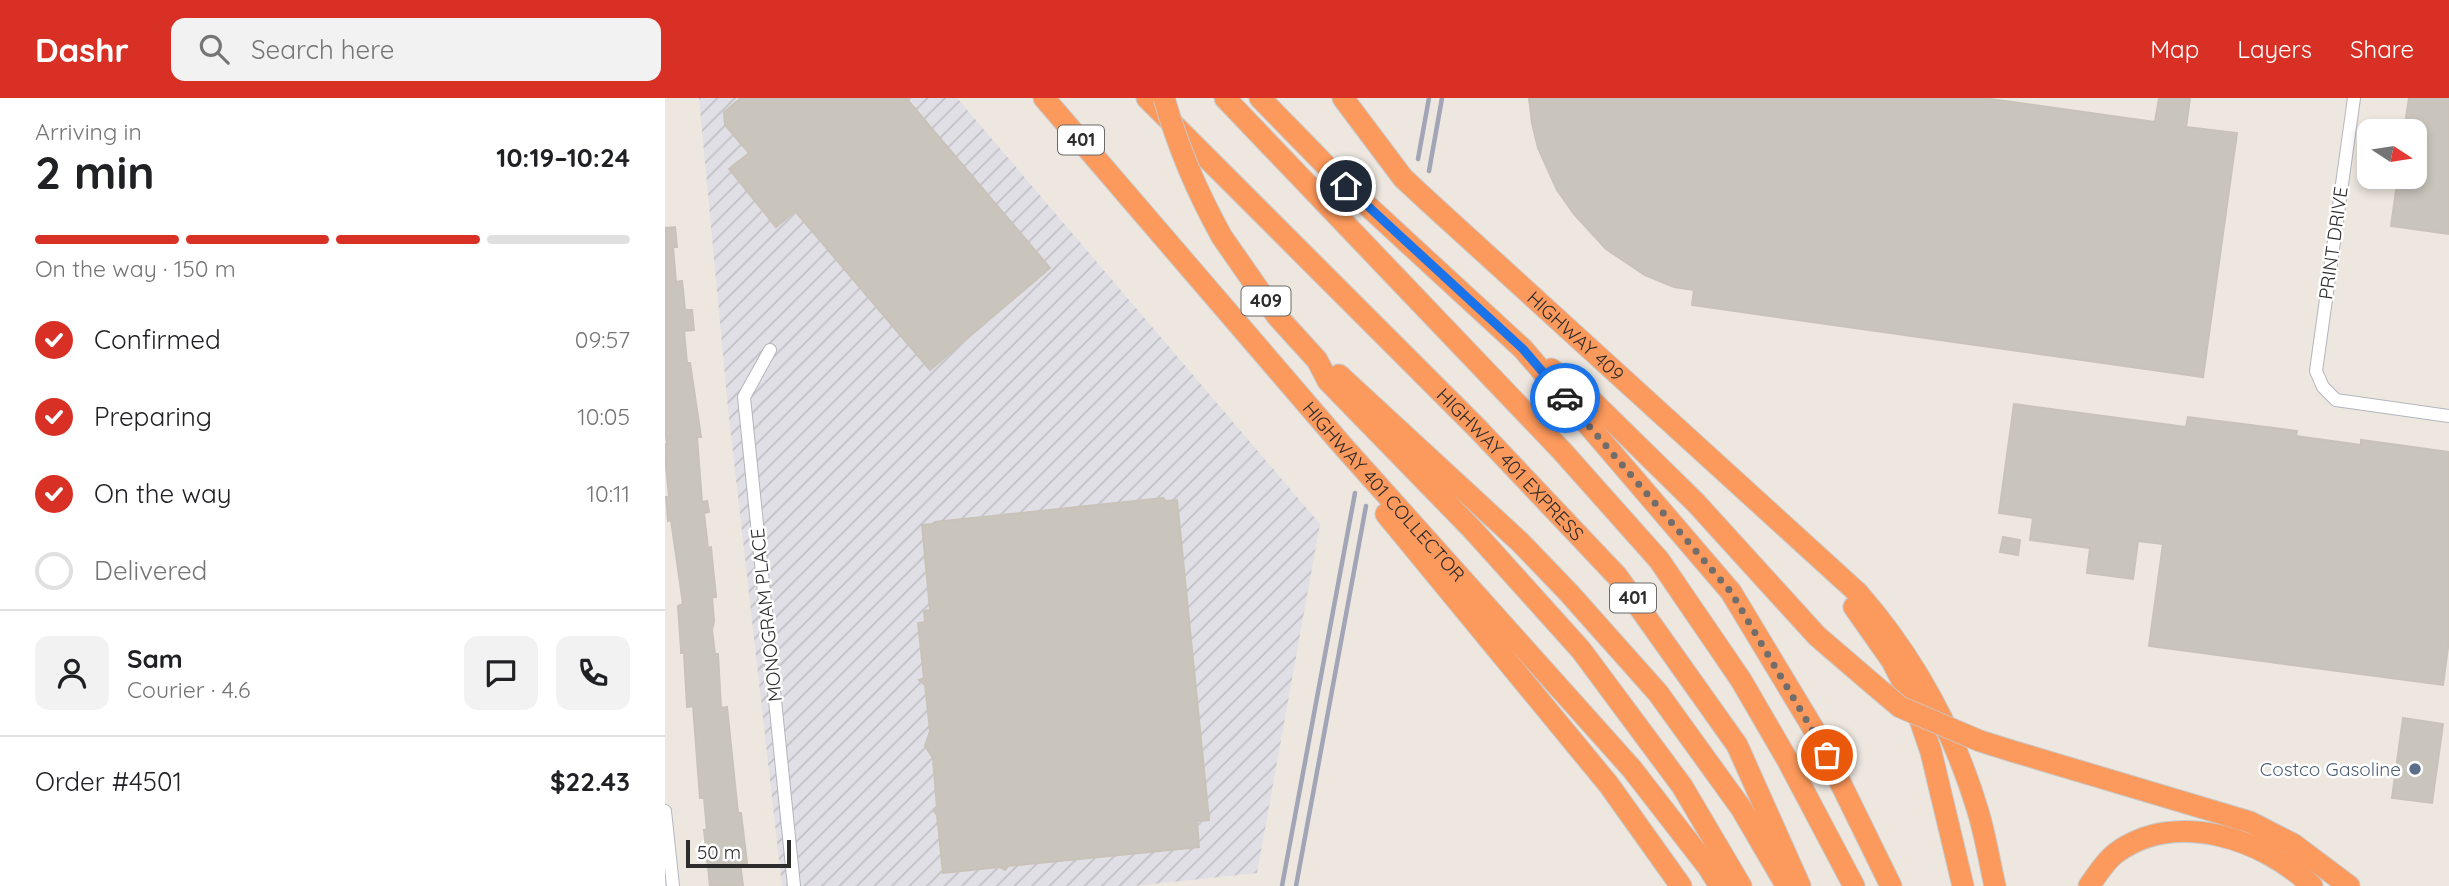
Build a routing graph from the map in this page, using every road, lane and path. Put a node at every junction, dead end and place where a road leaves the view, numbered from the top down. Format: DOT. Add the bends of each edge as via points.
graph roads {
  1 [pos="1044,98"];
  2 [pos="1147,98"];
  3 [pos="1164,98"];
  4 [pos="1225,98"];
  5 [pos="1260,98"];
  6 [pos="1343,98"];
  7 [pos="2354,98"];
  8 [pos="1523,349"];
  9 [pos="770,350"];
  10 [pos="1317,360"];
  11 [pos="2449,416"];
  12 [pos="1375,482"];
  13 [pos="1823,564"];
  14 [pos="665,811"];
  15 [pos="673,886"];
  16 [pos="794,886"];
  17 [pos="1681,886"];
  18 [pos="1720,886"];
  19 [pos="1741,886"];
  20 [pos="1787,886"];
  21 [pos="1800,886"];
  22 [pos="1854,886"];
  23 [pos="1891,886"];
  24 [pos="1963,886"];
  25 [pos="1995,886"];
  26 [pos="2089,886"];
  27 [pos="2312,886"];
  28 [pos="2349,886"];
  1 -- 12 [label="highway, HIGHWAY 401 COLLECTOR / 401"];
  2 -- 21 [label="highway, HIGHWAY 401 EXPRESS / 401" via="1477,428 1617,576 1737,745"];
  3 -- 10 [label="highway, 409, bridge" via="1198,195 1222,237 1277,316"];
  4 -- 22 [label="highway, 401" via="1562,451 1659,560 1741,680"];
  5 -- 8 [label="highway" via="1346,186"];
  6 -- 13 [label="highway, HIGHWAY 409" via="1403,178"];
  7 -- 11 [label="street, PRINT DRIVE" via="2316,371 2336,400"];
  8 -- 23 [label="highway" via="1731,592 1816,733"];
  8 -- 28 [label="highway, bridge" via="1580,389 1696,503 1817,636 1900,706 1980,741 2250,822 2293,844"];
  9 -- 16 [label="street, MONOGRAM PLACE" via="744,397"];
  10 -- 19 [label="highway" via="1328,381 1473,530 1581,650 1682,786"];
  10 -- 20 [label="highway" via="1391,422 1569,593 1658,693 1741,808"];
  12 -- 17 [label="highway" via="1387,516 1609,785"];
  12 -- 18 [label="highway, HIGHWAY 401 COLLECTOR / 401" via="1632,769"];
  13 -- 24 [label="highway" via="1892,661 1916,708"];
  13 -- 25 [label="highway" via="1887,626 1919,675 1964,771"];
  14 -- 15 [label="street"];
  26 -- 27 [label="highway" via="2115,854 2136,841 2167,832 2202,832 2230,839 2288,864"];
}
